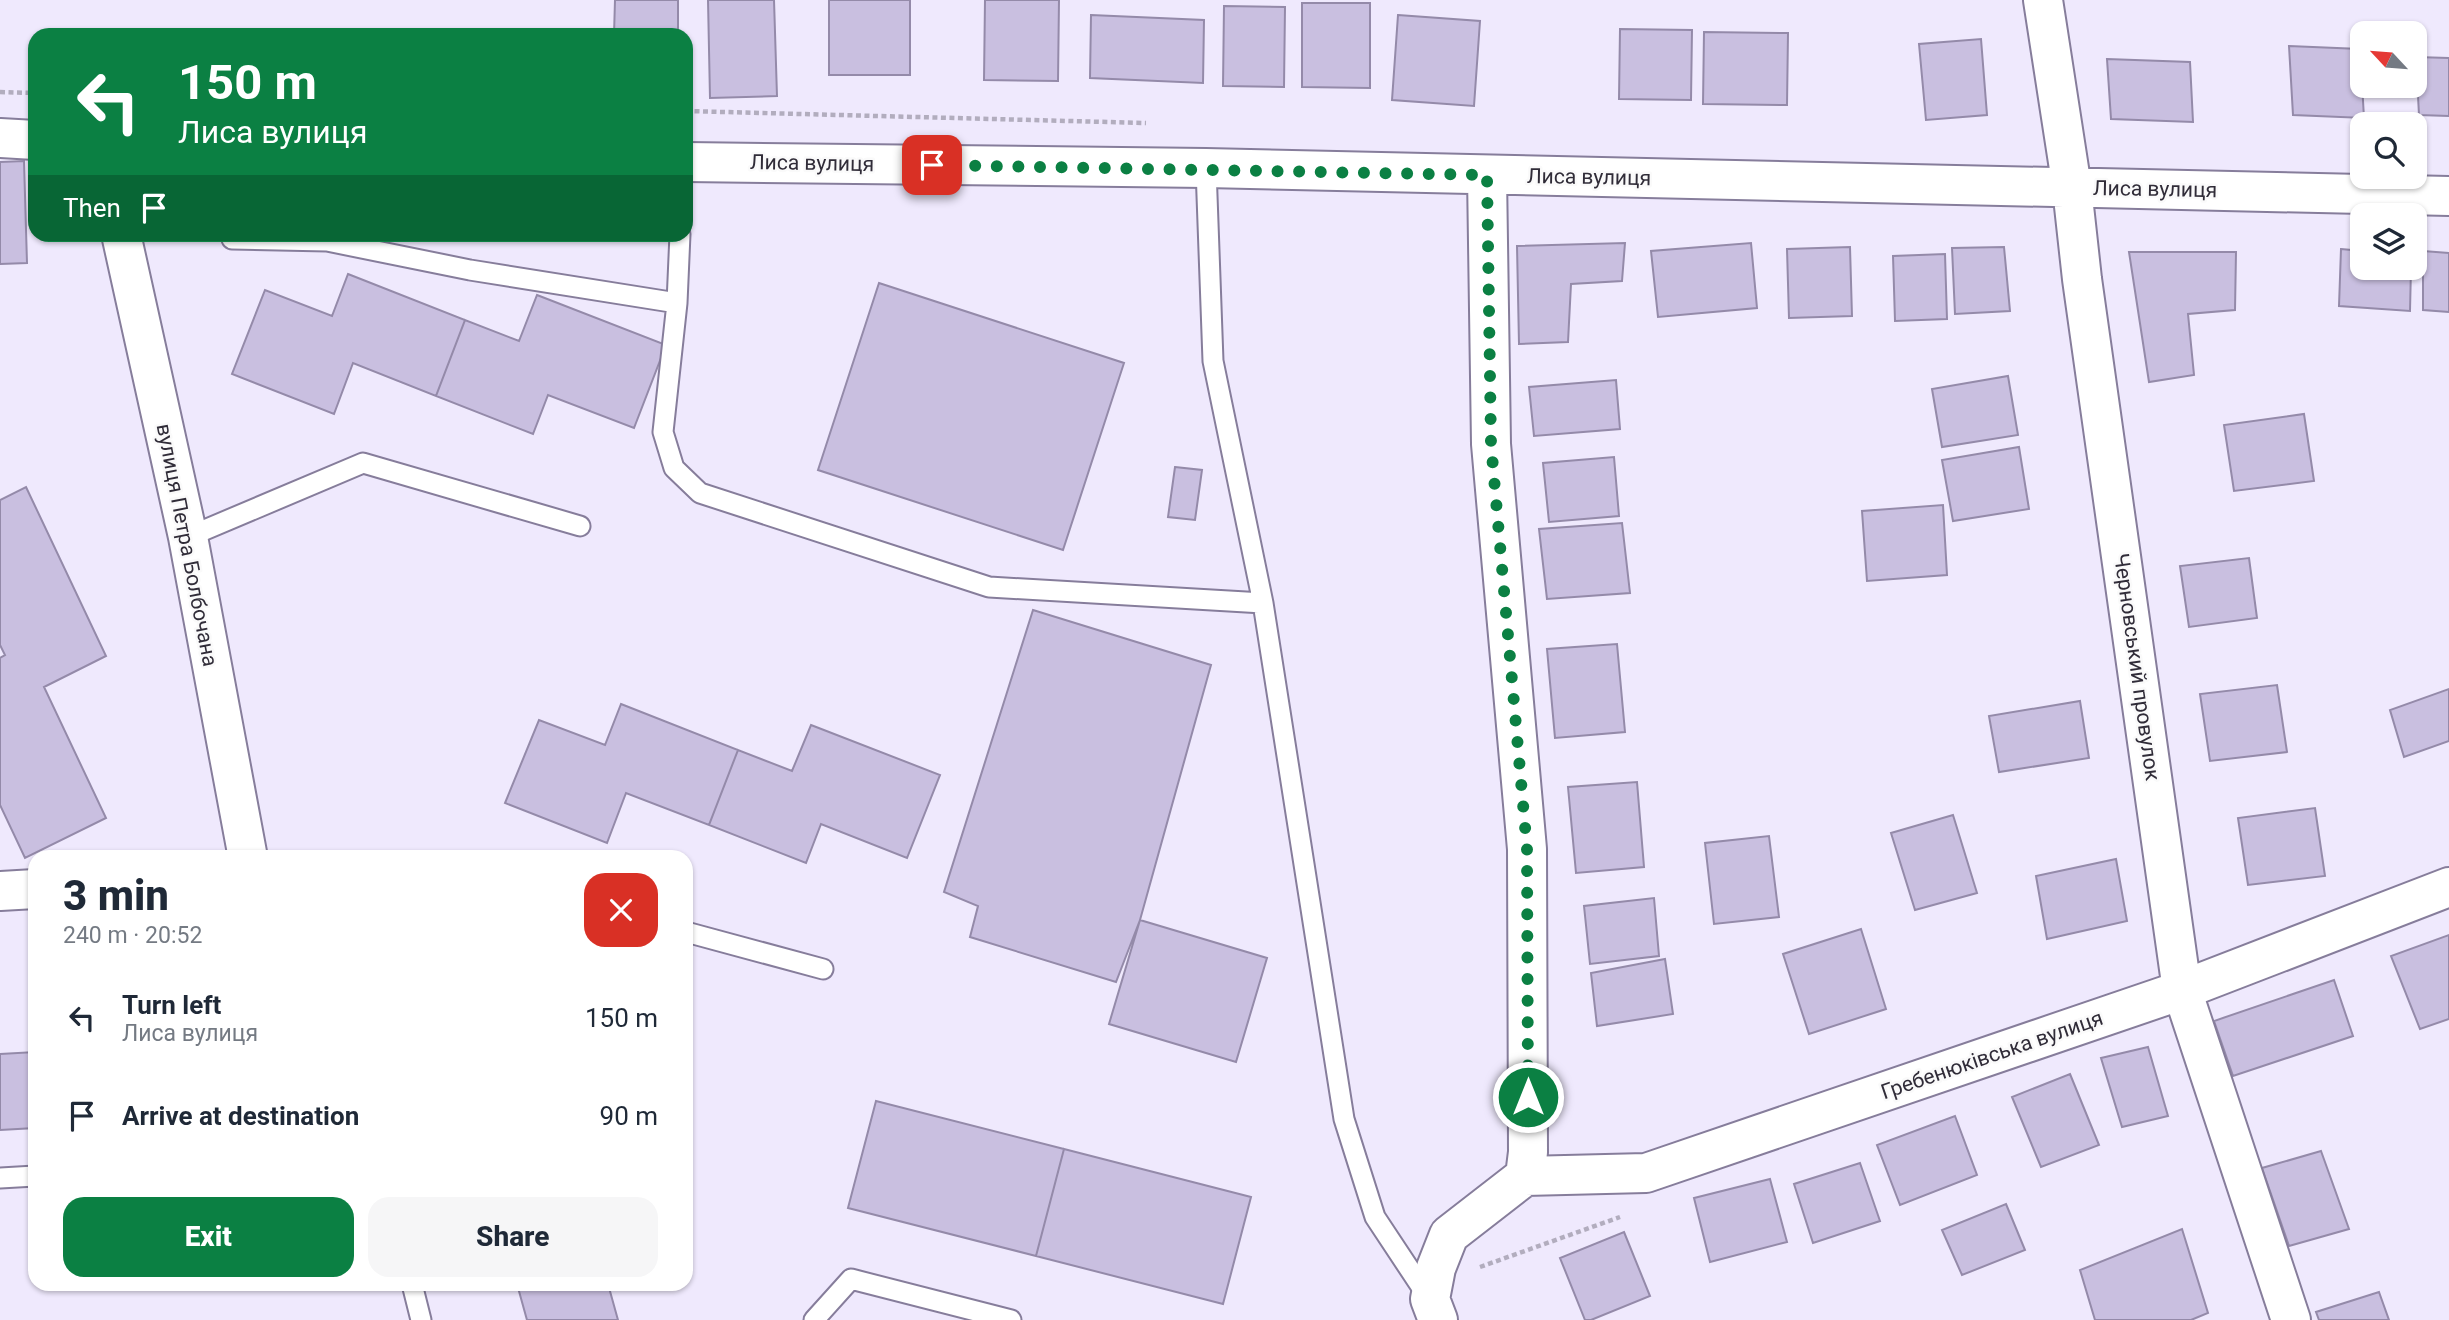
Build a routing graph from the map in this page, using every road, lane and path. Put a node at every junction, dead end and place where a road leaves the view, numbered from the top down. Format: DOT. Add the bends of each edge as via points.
graph roads {
  1 [pos="2043,0"];
  2 [pos="0,92"];
  3 [pos="28,93"];
  4 [pos="0,138"];
  5 [pos="28,140"];
  6 [pos="693,162"];
  7 [pos="1206,168"];
  8 [pos="1487,175"];
  9 [pos="2072,188"];
  10 [pos="2449,195"];
  11 [pos="123,242"];
  12 [pos="332,242"];
  13 [pos="680,242"];
  14 [pos="677,303"];
  15 [pos="580,526"];
  16 [pos="188,537"];
  17 [pos="1264,603"];
  18 [pos="247,850"];
  19 [pos="2449,887"];
  20 [pos="28,889"];
  21 [pos="0,891"];
  22 [pos="693,934"];
  23 [pos="823,969"];
  24 [pos="2182,990"];
  25 [pos="28,1176"];
  26 [pos="1525,1177"];
  27 [pos="0,1178"];
  28 [pos="414,1291"];
  29 [pos="1434,1310"];
  30 [pos="421,1320"];
  31 [pos="814,1320"];
  32 [pos="1011,1320"];
  33 [pos="2291,1320"];
  1 -- 9 [label="street, Черновський провулок"];
  2 -- 3 [label="path"];
  4 -- 5 [label="street"];
  6 -- 7 [label="street, Лиса вулиця"];
  7 -- 8 [label="street, Лиса вулиця"];
  7 -- 17 [label="lane" via="1213,361"];
  8 -- 9 [label="street, Лиса вулиця"];
  8 -- 26 [label="street" via="1491,444 1527,849"];
  9 -- 10 [label="street, Лиса вулиця"];
  9 -- 24 [label="street, Черновський провулок"];
  11 -- 16 [label="street, вулиця Петра Болбочана"];
  12 -- 14 [label="lane" via="470,270"];
  13 -- 14 [label="lane"];
  14 -- 17 [label="lane" via="663,432 674,468 700,493 989,587"];
  15 -- 16 [label="lane" via="363,463"];
  16 -- 18 [label="street, вулиця Петра Болбочана"];
  17 -- 29 [label="lane" via="1344,1119 1375,1217"];
  19 -- 24 [label="street, Гребенюківська вулиця"];
  20 -- 21 [label="street"];
  22 -- 23 [label="lane"];
  24 -- 26 [label="street, Гребенюківська вулиця" via="1646,1174"];
  24 -- 33 [label="street, Черновський провулок"];
  25 -- 27 [label="lane"];
  26 -- 29 [label="street" via="1449,1236 1436,1268"];
  28 -- 30 [label="lane"];
  31 -- 32 [label="lane" via="851,1279"];
}
